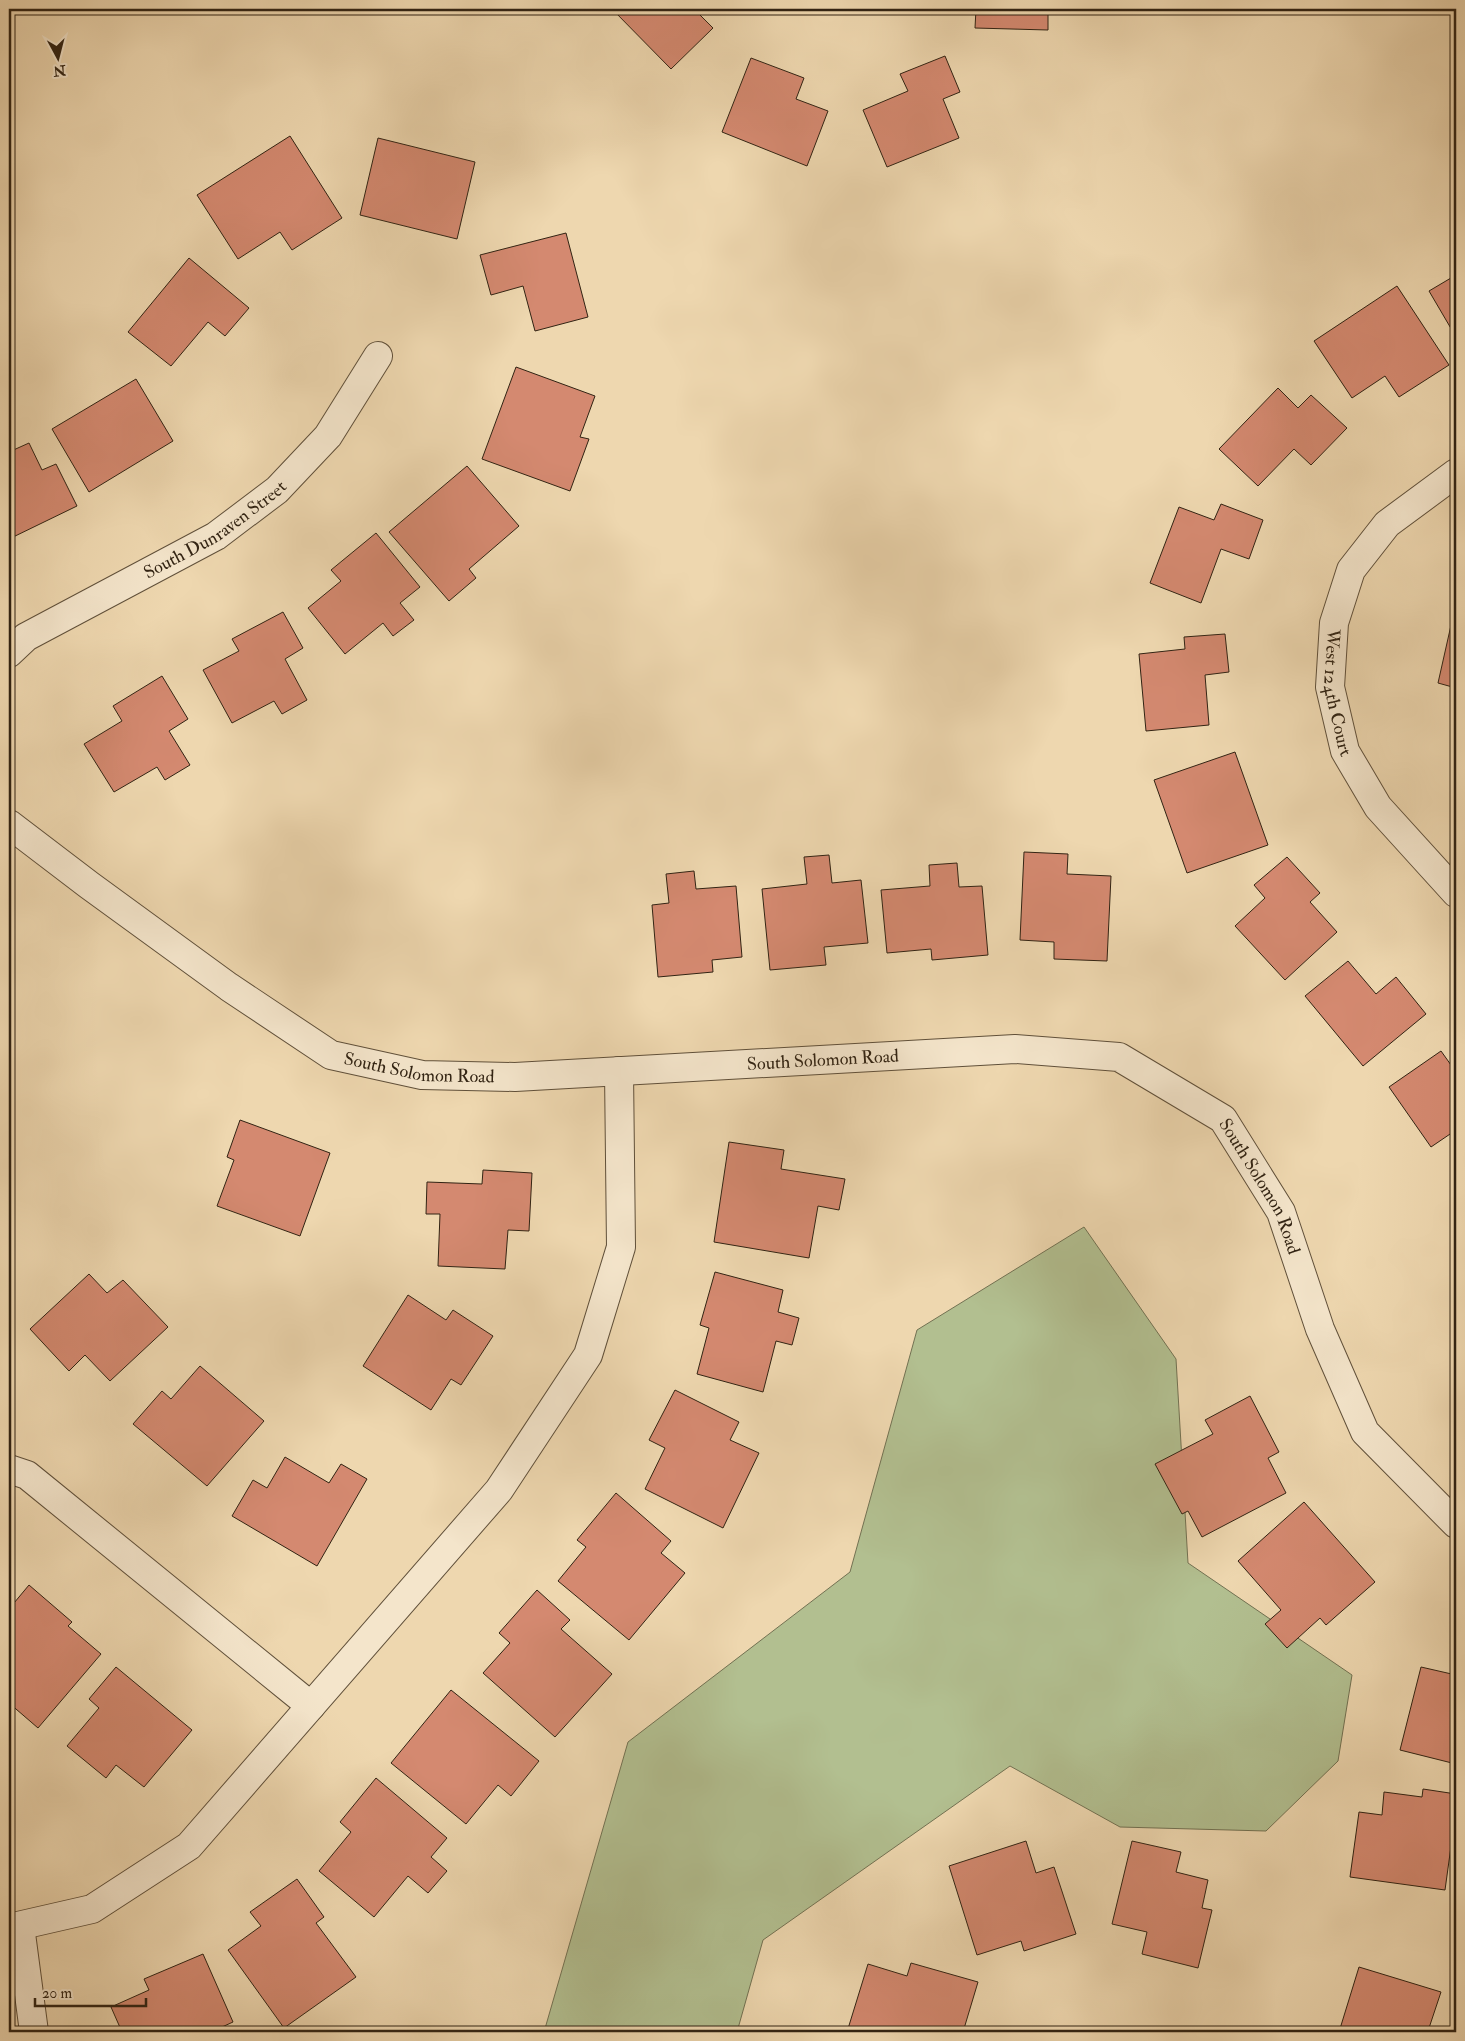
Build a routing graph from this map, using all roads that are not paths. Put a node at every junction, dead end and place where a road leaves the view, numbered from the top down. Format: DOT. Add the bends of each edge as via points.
graph roads {
  1 [pos="378,356"];
  2 [pos="1456,473"];
  3 [pos="9,654"];
  4 [pos="9,824"];
  5 [pos="1456,892"];
  6 [pos="620,1071"];
  7 [pos="9,1469"];
  8 [pos="1456,1524"];
  9 [pos="311,1706"];
  10 [pos="14,1927"];
  11 [pos="34,2032"];
  1 -- 3 [label="street, South Dunraven Street" via="328,436 277,490 216,536 26,637"];
  2 -- 5 [label="street, West 124th Court" via="1387,524 1351,570 1334,624 1330,687 1345,751 1378,807"];
  4 -- 6 [label="street, South Solomon Road" via="229,987 331,1055 422,1075 515,1077"];
  6 -- 8 [label="street, South Solomon Road" via="1015,1049 1119,1057 1223,1119 1281,1212 1320,1329 1365,1432"];
  6 -- 9 [label="street" via="621,1247 588,1355 499,1490"];
  7 -- 9 [label="street" via="27,1475"];
  9 -- 10 [label="street" via="189,1846 92,1909"];
  10 -- 11 [label="street"];
}
